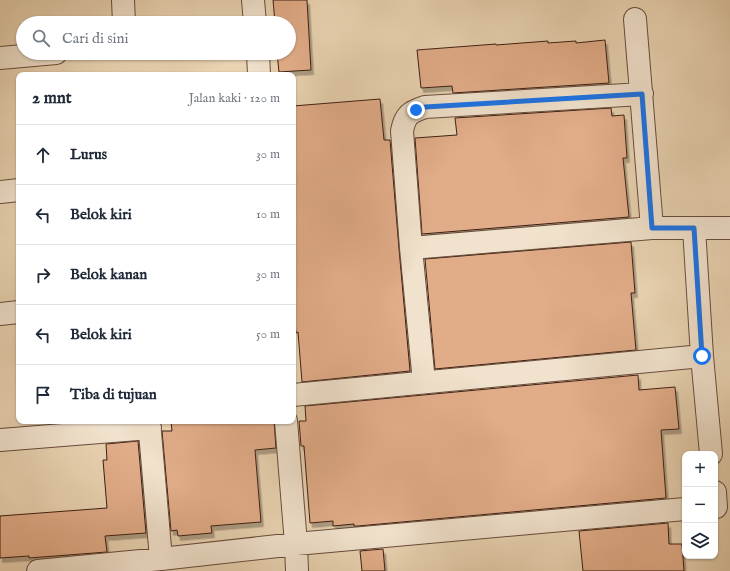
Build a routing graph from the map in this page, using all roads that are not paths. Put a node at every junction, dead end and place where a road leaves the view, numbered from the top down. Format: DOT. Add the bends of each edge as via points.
graph roads {
  1 [pos="123,0"];
  2 [pos="253,0"];
  3 [pos="124,16"];
  4 [pos="254,16"];
  5 [pos="635,19"];
  6 [pos="16,57"];
  7 [pos="0,58"];
  8 [pos="258,60"];
  9 [pos="259,72"];
  10 [pos="642,94"];
  11 [pos="16,190"];
  12 [pos="0,192"];
  13 [pos="652,228"];
  14 [pos="694,228"];
  15 [pos="730,228"];
  16 [pos="411,248"];
  17 [pos="16,312"];
  18 [pos="0,314"];
  19 [pos="702,356"];
  20 [pos="424,382"];
  21 [pos="296,395"];
  22 [pos="150,424"];
  23 [pos="286,424"];
  24 [pos="0,440"];
  25 [pos="711,451"];
  26 [pos="682,510"];
  27 [pos="296,544"];
  28 [pos="161,559"];
  29 [pos="38,571"];
  30 [pos="297,571"];
  1 -- 3 [label="street"];
  2 -- 4 [label="street"];
  5 -- 10 [label="street"];
  6 -- 7 [label="street"];
  8 -- 9 [label="street"];
  10 -- 13 [label="street"];
  10 -- 16 [label="street" via="425,107 408,115 402,131"];
  11 -- 12 [label="street"];
  13 -- 14 [label="street"];
  13 -- 16 [label="street"];
  14 -- 15 [label="street"];
  14 -- 19 [label="street"];
  16 -- 20 [label="street"];
  17 -- 18 [label="street"];
  19 -- 20 [label="street"];
  19 -- 25 [label="street"];
  20 -- 21 [label="street"];
  22 -- 24 [label="street"];
  22 -- 28 [label="street"];
  23 -- 27 [label="street"];
  26 -- 27 [label="street"];
  27 -- 28 [label="street"];
  27 -- 30 [label="street"];
  28 -- 29 [label="street"];
}
